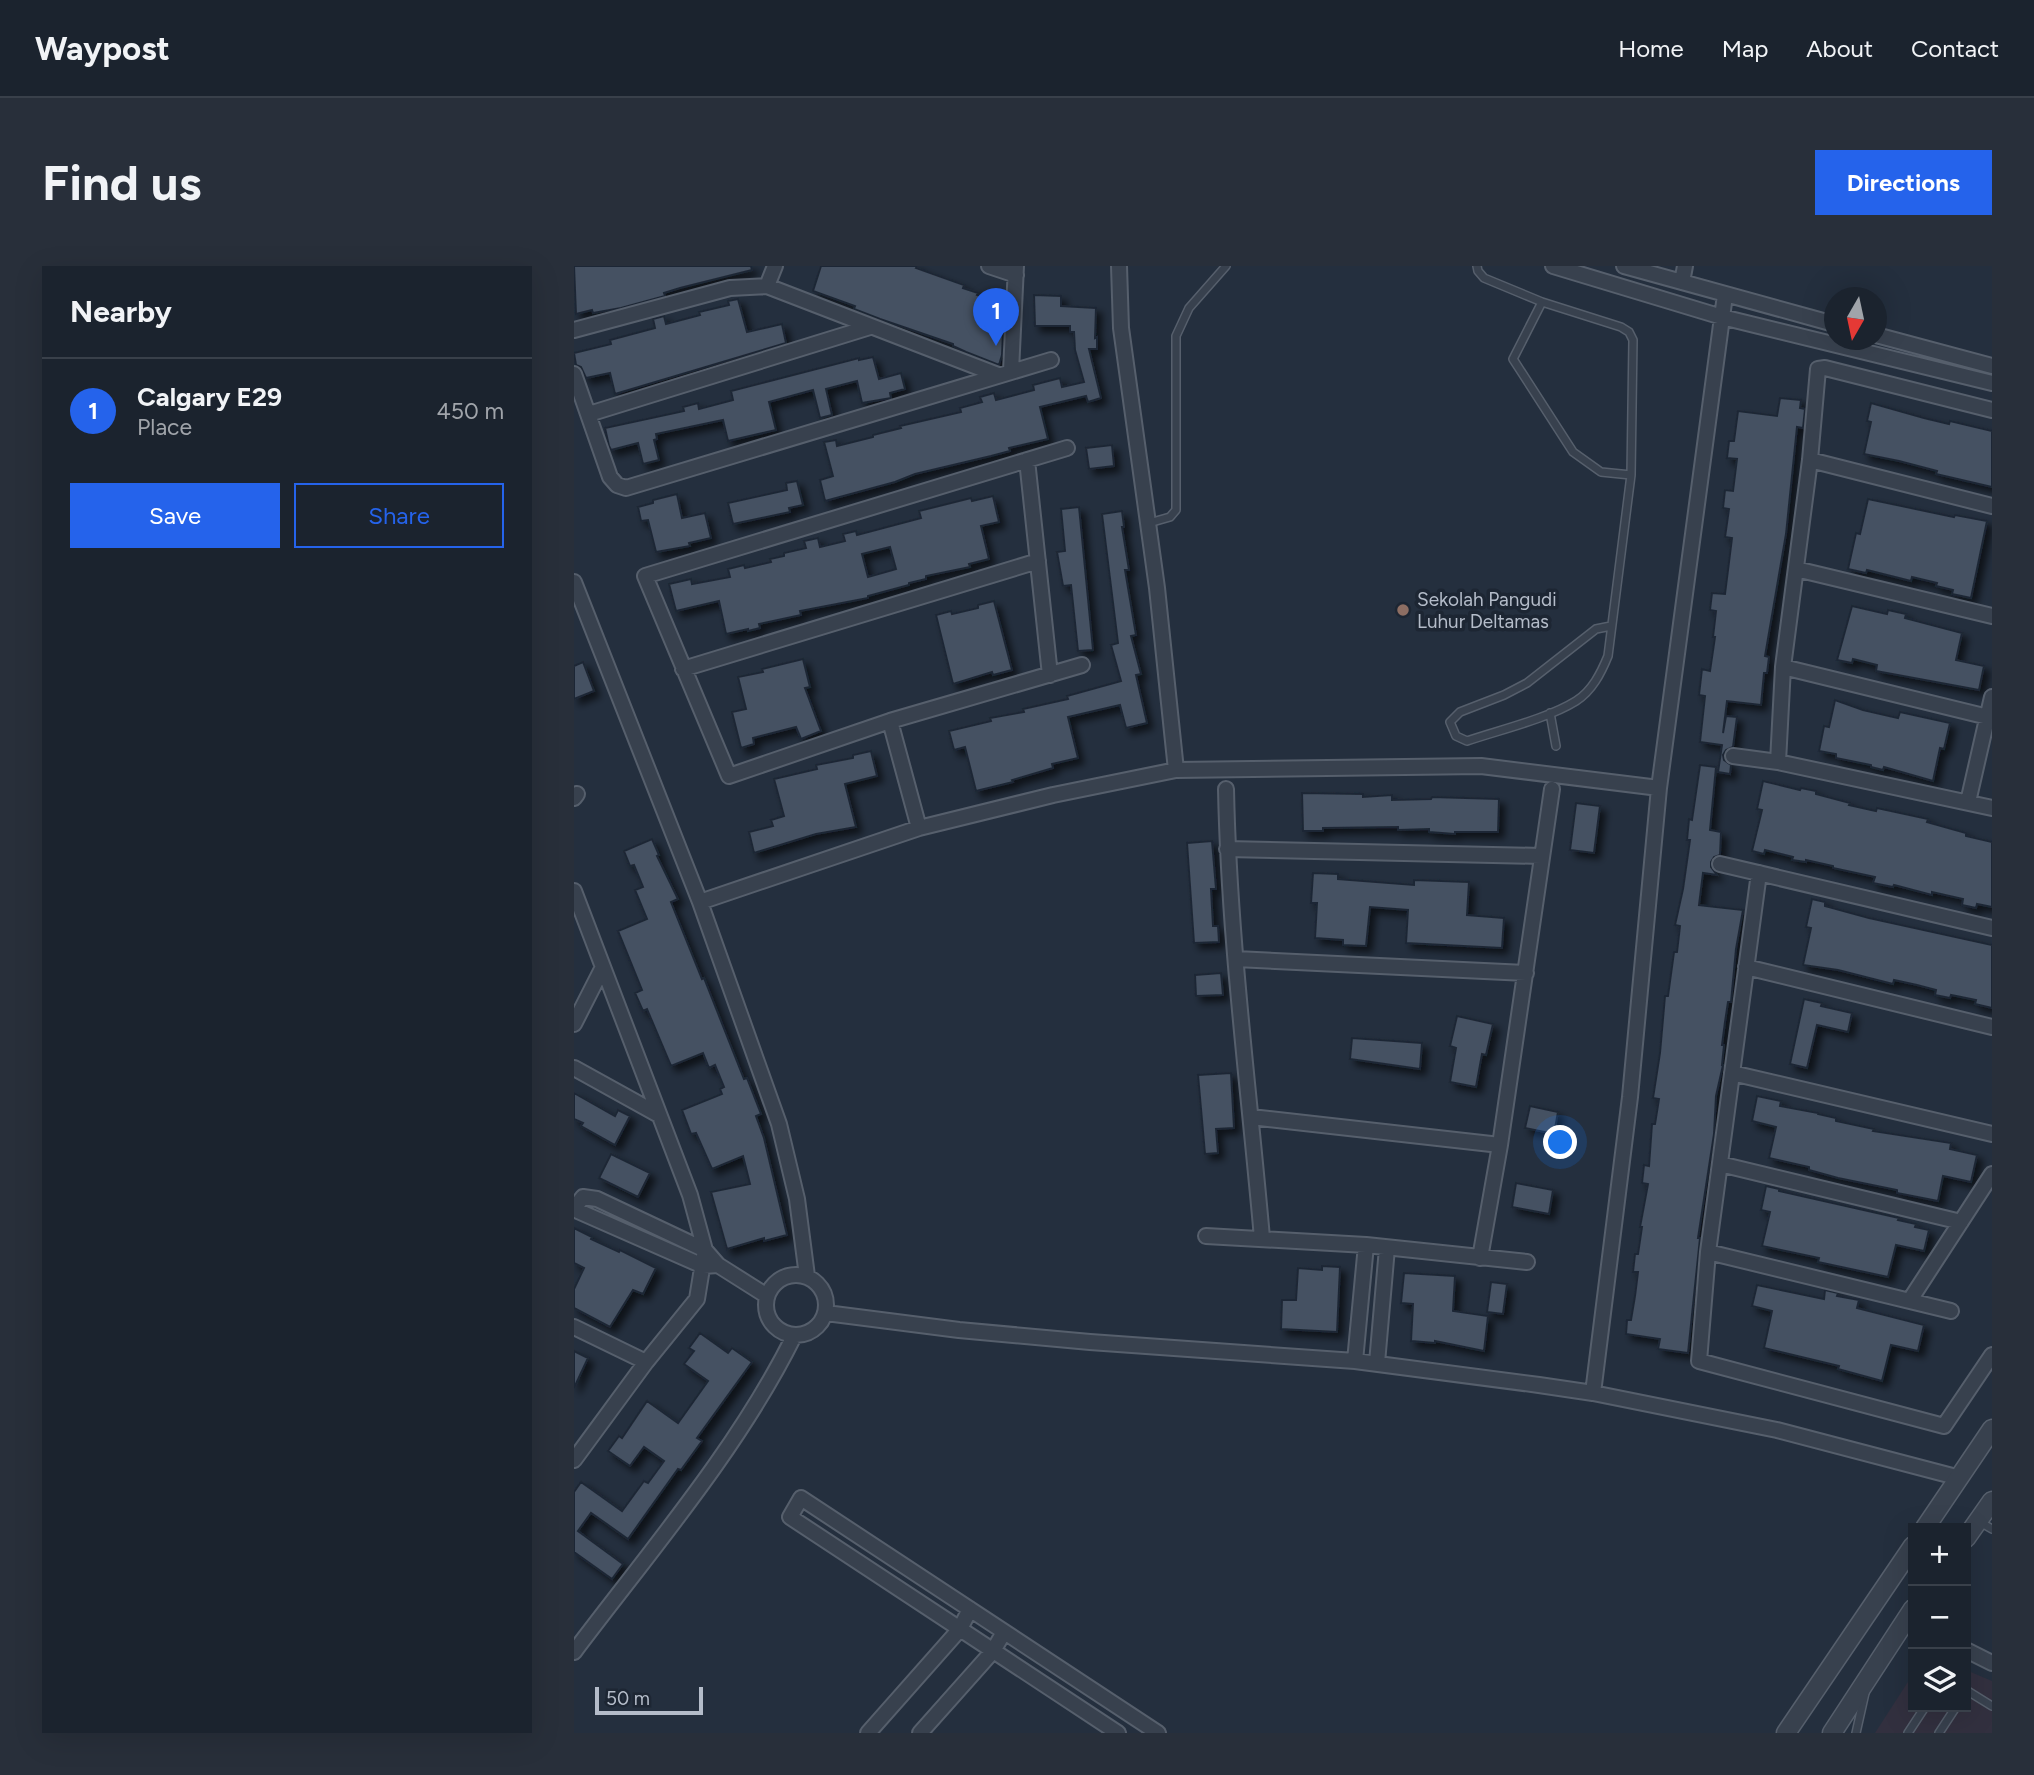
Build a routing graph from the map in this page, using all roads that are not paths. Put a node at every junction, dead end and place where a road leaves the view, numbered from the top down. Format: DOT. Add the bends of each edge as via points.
graph roads {
  1 [pos="775,266"];
  2 [pos="989,266"];
  3 [pos="1119,266"];
  4 [pos="1226,266"];
  5 [pos="1477,266"];
  6 [pos="1553,266"];
  7 [pos="1624,266"];
  8 [pos="1685,266"];
  9 [pos="1016,270"];
  10 [pos="1682,282"];
  11 [pos="767,286"];
  12 [pos="1725,295"];
  13 [pos="1542,302"];
  14 [pos="1722,317"];
  15 [pos="1824,321"];
  16 [pos="870,327"];
  17 [pos="574,330"];
  18 [pos="1887,338"];
  19 [pos="1052,360"];
  20 [pos="1992,366"];
  21 [pos="1004,373"];
  22 [pos="574,374"];
  23 [pos="1992,383"];
  24 [pos="1992,410"];
  25 [pos="589,414"];
  26 [pos="1067,448"];
  27 [pos="1027,460"];
  28 [pos="1810,460"];
  29 [pos="1631,475"];
  30 [pos="1992,506"];
  31 [pos="1149,523"];
  32 [pos="1038,561"];
  33 [pos="1796,569"];
  34 [pos="574,582"];
  35 [pos="1992,616"];
  36 [pos="1611,626"];
  37 [pos="1082,665"];
  38 [pos="1783,667"];
  39 [pos="683,669"];
  40 [pos="1050,675"];
  41 [pos="1992,697"];
  42 [pos="1550,713"];
  43 [pos="1990,717"];
  44 [pos="890,721"];
  45 [pos="1556,746"];
  46 [pos="1733,756"];
  47 [pos="1778,762"];
  48 [pos="1176,770"];
  49 [pos="1659,788"];
  50 [pos="1226,789"];
  51 [pos="1552,789"];
  52 [pos="1968,802"];
  53 [pos="1992,808"];
  54 [pos="919,828"];
  55 [pos="1227,849"];
  56 [pos="1541,856"];
  57 [pos="1720,864"];
  58 [pos="1759,873"];
  59 [pos="574,891"];
  60 [pos="700,902"];
  61 [pos="1992,928"];
  62 [pos="1236,959"];
  63 [pos="603,967"];
  64 [pos="1746,967"];
  65 [pos="1526,973"];
  66 [pos="574,1024"];
  67 [pos="1992,1027"];
  68 [pos="574,1068"];
  69 [pos="1732,1073"];
  70 [pos="659,1115"];
  71 [pos="1251,1117"];
  72 [pos="1992,1134"];
  73 [pos="1500,1145"];
  74 [pos="1720,1164"];
  75 [pos="1992,1174"];
  76 [pos="1961,1222"];
  77 [pos="1206,1236"];
  78 [pos="1262,1238"];
  79 [pos="1366,1245"];
  80 [pos="1387,1248"];
  81 [pos="705,1250"];
  82 [pos="1708,1252"];
  83 [pos="1480,1258"];
  84 [pos="1528,1262"];
  85 [pos="718,1265"];
  86 [pos="703,1266"];
  87 [pos="807,1276"];
  88 [pos="767,1296"];
  89 [pos="1910,1300"];
  90 [pos="1951,1311"];
  91 [pos="826,1313"];
  92 [pos="574,1327"];
  93 [pos="794,1336"];
  94 [pos="1992,1354"];
  95 [pos="1355,1361"];
  96 [pos="646,1362"];
  97 [pos="1377,1363"];
  98 [pos="1594,1393"];
  99 [pos="1992,1429"];
  100 [pos="576,1453"];
  101 [pos="1959,1478"];
  102 [pos="1992,1501"];
  103 [pos="1928,1523"];
  104 [pos="1985,1525"];
  105 [pos="1908,1553"];
  106 [pos="970,1609"];
  107 [pos="1908,1622"];
  108 [pos="960,1629"];
  109 [pos="1004,1632"];
  110 [pos="993,1651"];
  111 [pos="574,1652"];
  112 [pos="1971,1652"];
  113 [pos="1992,1663"];
  114 [pos="1867,1682"];
  115 [pos="1971,1694"];
  116 [pos="1992,1706"];
  117 [pos="1922,1712"];
  118 [pos="1953,1712"];
  119 [pos="868,1733"];
  120 [pos="920,1733"];
  121 [pos="1118,1733"];
  122 [pos="1158,1733"];
  123 [pos="1786,1733"];
  124 [pos="1832,1733"];
  125 [pos="1856,1733"];
  126 [pos="1908,1733"];
  127 [pos="1939,1733"];
  1 -- 11 [label="street"];
  2 -- 9 [label="street"];
  3 -- 31 [label="street" via="1121,327"];
  4 -- 31 [label="lane" via="1189,308 1176,335 1176,510 1170,517"];
  5 -- 13 [label="lane" via="1485,278"];
  6 -- 14 [label="street"];
  7 -- 10 [label="street"];
  8 -- 10 [label="street"];
  9 -- 21 [label="street"];
  10 -- 12 [label="street"];
  11 -- 16 [label="street"];
  11 -- 17 [label="street" via="730,288"];
  12 -- 14 [label="street"];
  12 -- 15 [label="street"];
  13 -- 29 [label="lane" via="1621,327 1632,336"];
  13 -- 29 [label="lane" via="1513,359 1573,452 1601,472"];
  14 -- 23 [label="street"];
  14 -- 49 [label="street"];
  16 -- 21 [label="street"];
  16 -- 25 [label="street"];
  18 -- 20 [label="street"];
  19 -- 21 [label="street"];
  21 -- 25 [label="street" via="626,488 610,477"];
  22 -- 25 [label="street"];
  24 -- 28 [label="street" via="1820,368"];
  26 -- 27 [label="street"];
  27 -- 32 [label="street"];
  27 -- 39 [label="street" via="645,576"];
  28 -- 30 [label="street"];
  28 -- 33 [label="street"];
  29 -- 36 [label="lane"];
  31 -- 48 [label="street"];
  32 -- 39 [label="street"];
  32 -- 40 [label="street"];
  33 -- 35 [label="street"];
  33 -- 38 [label="street"];
  34 -- 60 [label="street"];
  36 -- 42 [label="lane" via="1608,656 1599,677 1577,700"];
  36 -- 42 [label="lane" via="1596,629 1527,683 1460,712 1450,722 1456,736 1466,741"];
  37 -- 40 [label="street"];
  38 -- 43 [label="street"];
  38 -- 47 [label="street"];
  39 -- 44 [label="street" via="729,776"];
  40 -- 44 [label="street"];
  41 -- 43 [label="street"];
  42 -- 45 [label="lane"];
  43 -- 52 [label="street"];
  44 -- 54 [label="street"];
  46 -- 47 [label="street"];
  47 -- 52 [label="street"];
  48 -- 49 [label="street" via="1481,766"];
  48 -- 54 [label="street"];
  49 -- 98 [label="street" via="1630,1097"];
  50 -- 55 [label="street"];
  51 -- 56 [label="street"];
  52 -- 53 [label="street"];
  54 -- 60 [label="street"];
  55 -- 56 [label="street"];
  55 -- 62 [label="street"];
  56 -- 65 [label="street"];
  57 -- 58 [label="street"];
  58 -- 61 [label="street"];
  58 -- 64 [label="street"];
  59 -- 63 [label="street"];
  60 -- 87 [label="street" via="779,1124 797,1199"];
  62 -- 65 [label="street"];
  62 -- 71 [label="street"];
  63 -- 66 [label="street"];
  63 -- 70 [label="street"];
  64 -- 67 [label="street"];
  64 -- 69 [label="street"];
  65 -- 73 [label="street"];
  68 -- 70 [label="street"];
  69 -- 72 [label="street"];
  69 -- 74 [label="street"];
  70 -- 81 [label="street" via="690,1195"];
  71 -- 73 [label="street"];
  71 -- 78 [label="street"];
  73 -- 83 [label="street"];
  74 -- 76 [label="street"];
  74 -- 82 [label="street"];
  75 -- 76 [label="street"];
  76 -- 89 [label="street"];
  77 -- 78 [label="street"];
  78 -- 79 [label="street"];
  79 -- 80 [label="street"];
  79 -- 95 [label="street"];
  80 -- 83 [label="street"];
  80 -- 97 [label="street"];
  81 -- 85 [label="street"];
  81 -- 86 [label="street"];
  81 -- 86 [label="street" via="591,1197 583,1197 576,1206 578,1211"];
  82 -- 89 [label="street"];
  82 -- 94 [label="street" via="1702,1363 1944,1426"];
  83 -- 84 [label="street"];
  85 -- 86 [label="street"];
  85 -- 88 [label="street"];
  86 -- 96 [label="street" via="697,1299"];
  87 -- 88 [label="street" via="791,1275 776,1282"];
  87 -- 91 [label="street" via="820,1285 827,1298"];
  88 -- 93 [label="street" via="771,1323"];
  89 -- 90 [label="street"];
  91 -- 93 [label="street" via="808,1334"];
  91 -- 95 [label="street" via="1090,1342"];
  92 -- 96 [label="street"];
  93 -- 111 [label="street" via="732,1441"];
  95 -- 97 [label="street"];
  96 -- 100 [label="street"];
  97 -- 98 [label="street"];
  98 -- 101 [label="street" via="1777,1430"];
  99 -- 101 [label="street"];
  101 -- 103 [label="street"];
  102 -- 104 [label="street"];
  105 -- 123 [label="street"];
  106 -- 108 [label="street"];
  106 -- 108 [label="street" via="801,1498 790,1517"];
  106 -- 109 [label="street"];
  107 -- 114 [label="street"];
  108 -- 110 [label="street"];
  108 -- 119 [label="street"];
  109 -- 110 [label="street"];
  109 -- 122 [label="street"];
  110 -- 120 [label="street"];
  110 -- 121 [label="street"];
  112 -- 113 [label="street"];
  114 -- 124 [label="street"];
  114 -- 125 [label="lane"];
  115 -- 116 [label="lane"];
  117 -- 126 [label="lane"];
  118 -- 127 [label="lane"];
}
